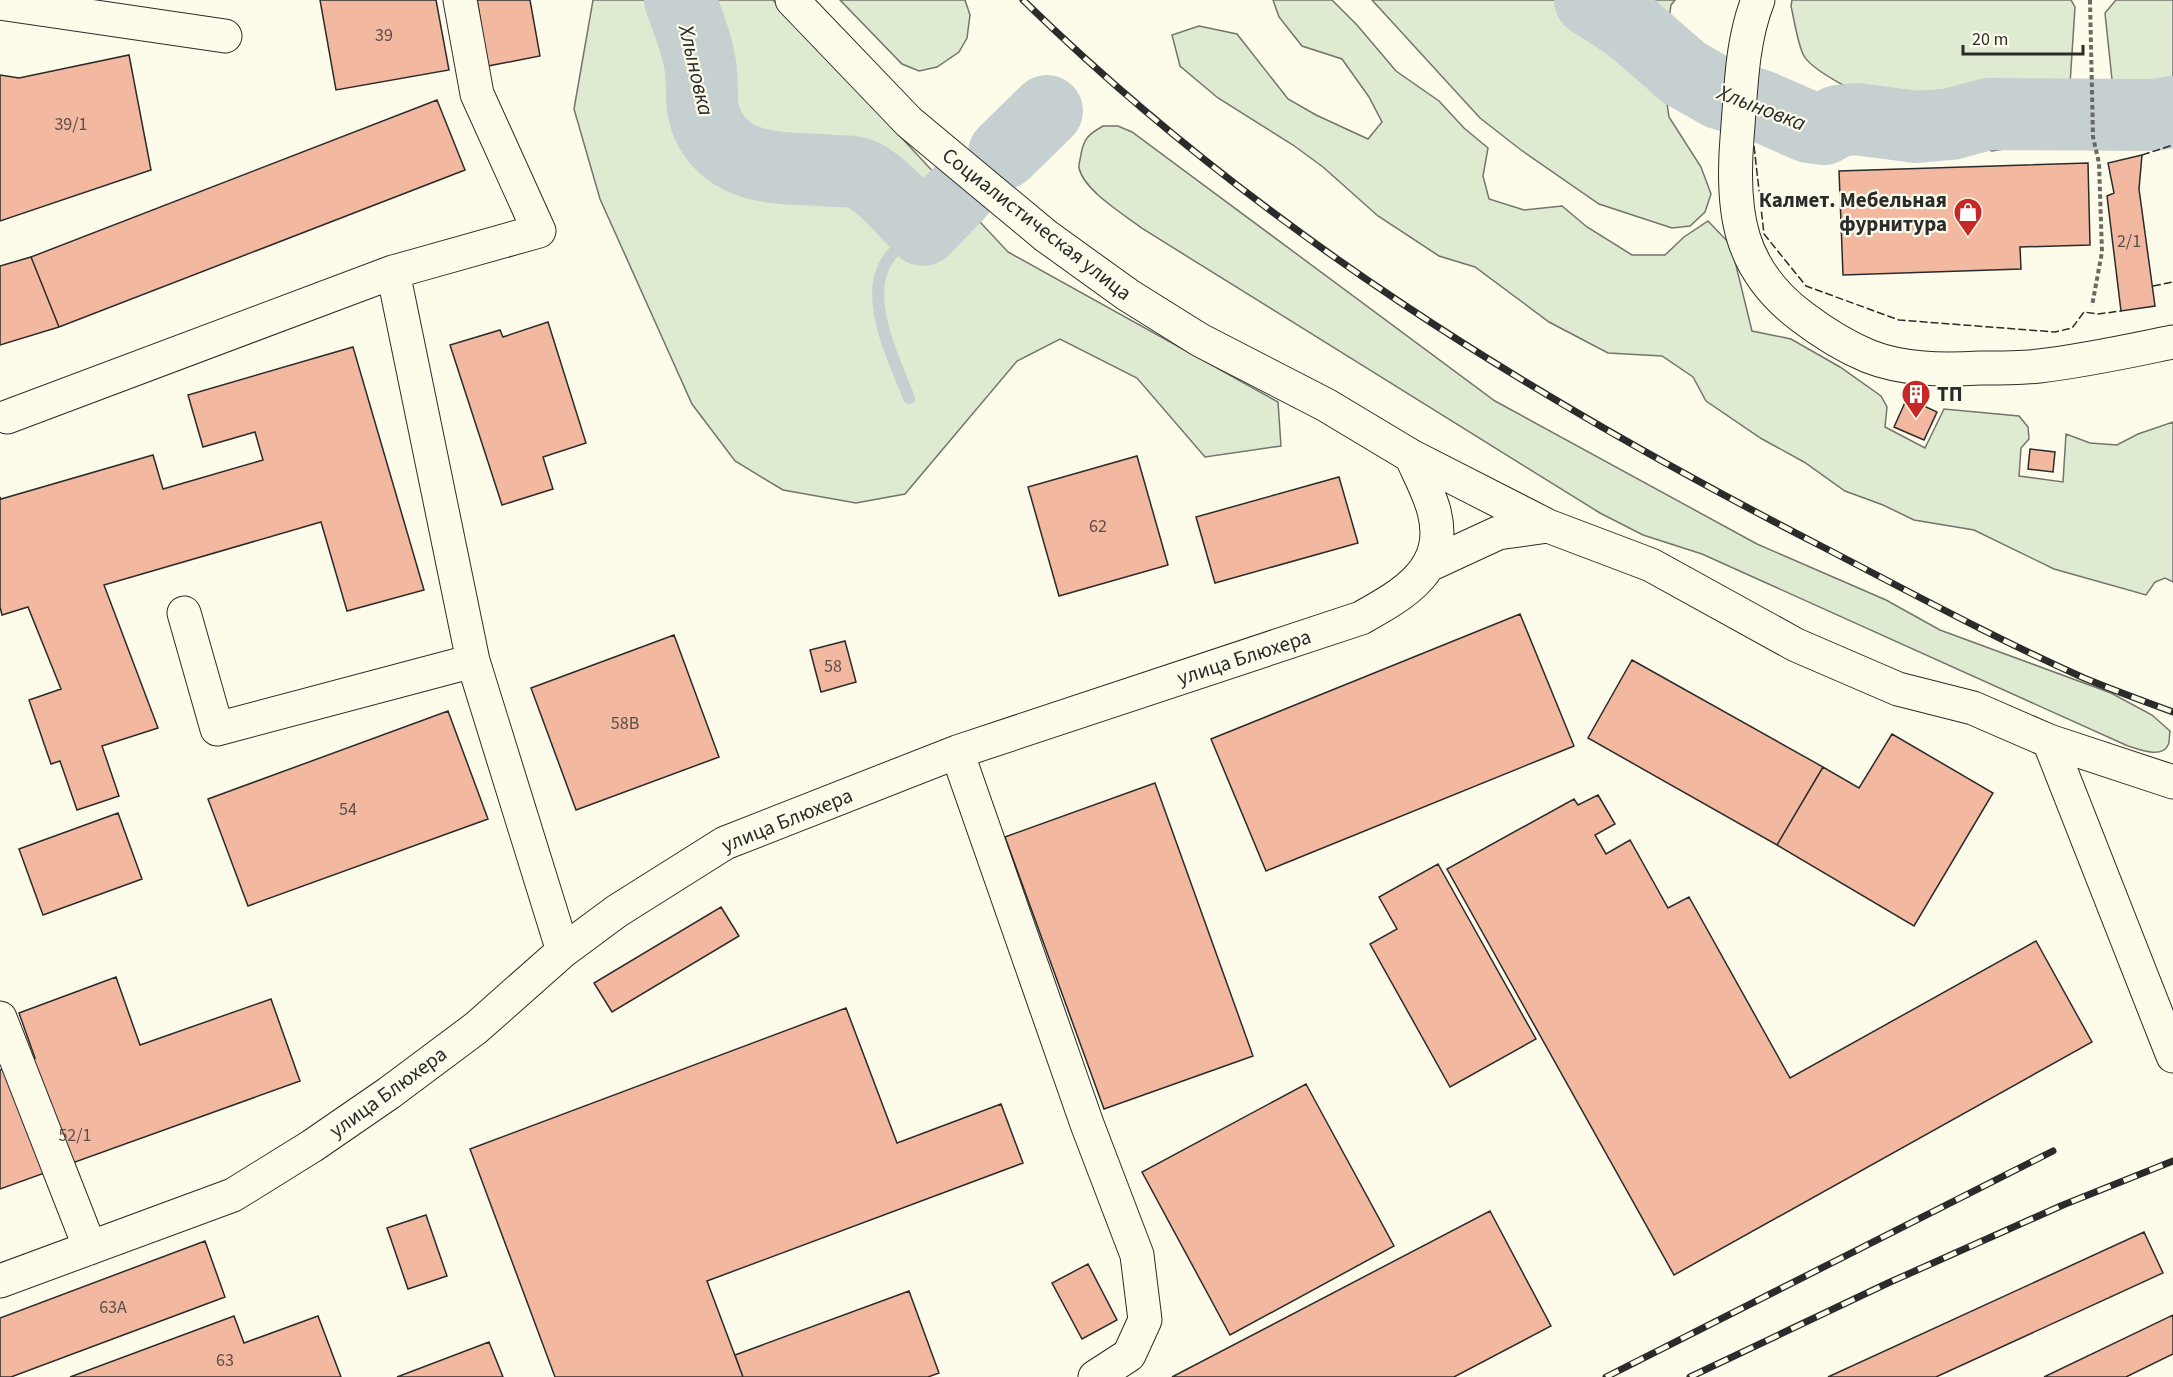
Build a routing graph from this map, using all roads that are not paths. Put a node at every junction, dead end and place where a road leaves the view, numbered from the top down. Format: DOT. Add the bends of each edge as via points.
graph roads {
  1 [pos="460,0"];
  2 [pos="792,0"];
  3 [pos="1758,0"];
  4 [pos="0,3"];
  5 [pos="225,36"];
  6 [pos="393,272"];
  7 [pos="2173,342"];
  8 [pos="7,417"];
  9 [pos="1411,456"];
  10 [pos="1548,526"];
  11 [pos="1431,564"];
  12 [pos="184,613"];
  13 [pos="472,661"];
  14 [pos="2049,741"];
  15 [pos="957,752"];
  16 [pos="2173,782"];
  17 [pos="563,951"];
  18 [pos="0,1018"];
  19 [pos="2173,1056"];
  20 [pos="90,1248"];
  21 [pos="0,1281"];
  22 [pos="1095,1377"];
  1 -- 6 [label="street" via="477,94 539,231"];
  2 -- 9 [label="street, Социалистическая улица" via="909,122 1046,236 1128,296 1191,334 1326,405"];
  3 -- 7 [label="street" via="1746,38 1736,192 1739,221 1749,253 1772,291 1820,330 1845,344 1869,356 1921,368 2039,366"];
  4 -- 5 [label="street"];
  6 -- 8 [label="street"];
  6 -- 13 [label="street"];
  9 -- 10 [label="street, Социалистическая улица"];
  9 -- 11 [label="street" via="1434,510 1438,532"];
  10 -- 11 [label="street" via="1498,533"];
  10 -- 14 [label="street, Социалистическая улица" via="1651,565 1796,645 1898,689 1973,708"];
  11 -- 15 [label="street, улица Блюхера" via="1392,601 1361,618"];
  12 -- 13 [label="street" via="217,729"];
  13 -- 17 [label="street"];
  14 -- 16 [label="street, Социалистическая улица"];
  14 -- 19 [label="street"];
  15 -- 17 [label="street, улица Блюхера" via="725,843 617,911"];
  15 -- 22 [label="street" via="1137,1256 1145,1320 1129,1355"];
  17 -- 20 [label="street, улица Блюхера" via="476,1028 312,1146 233,1195"];
  18 -- 20 [label="street"];
  20 -- 21 [label="street, улица Блюхера"];
}
